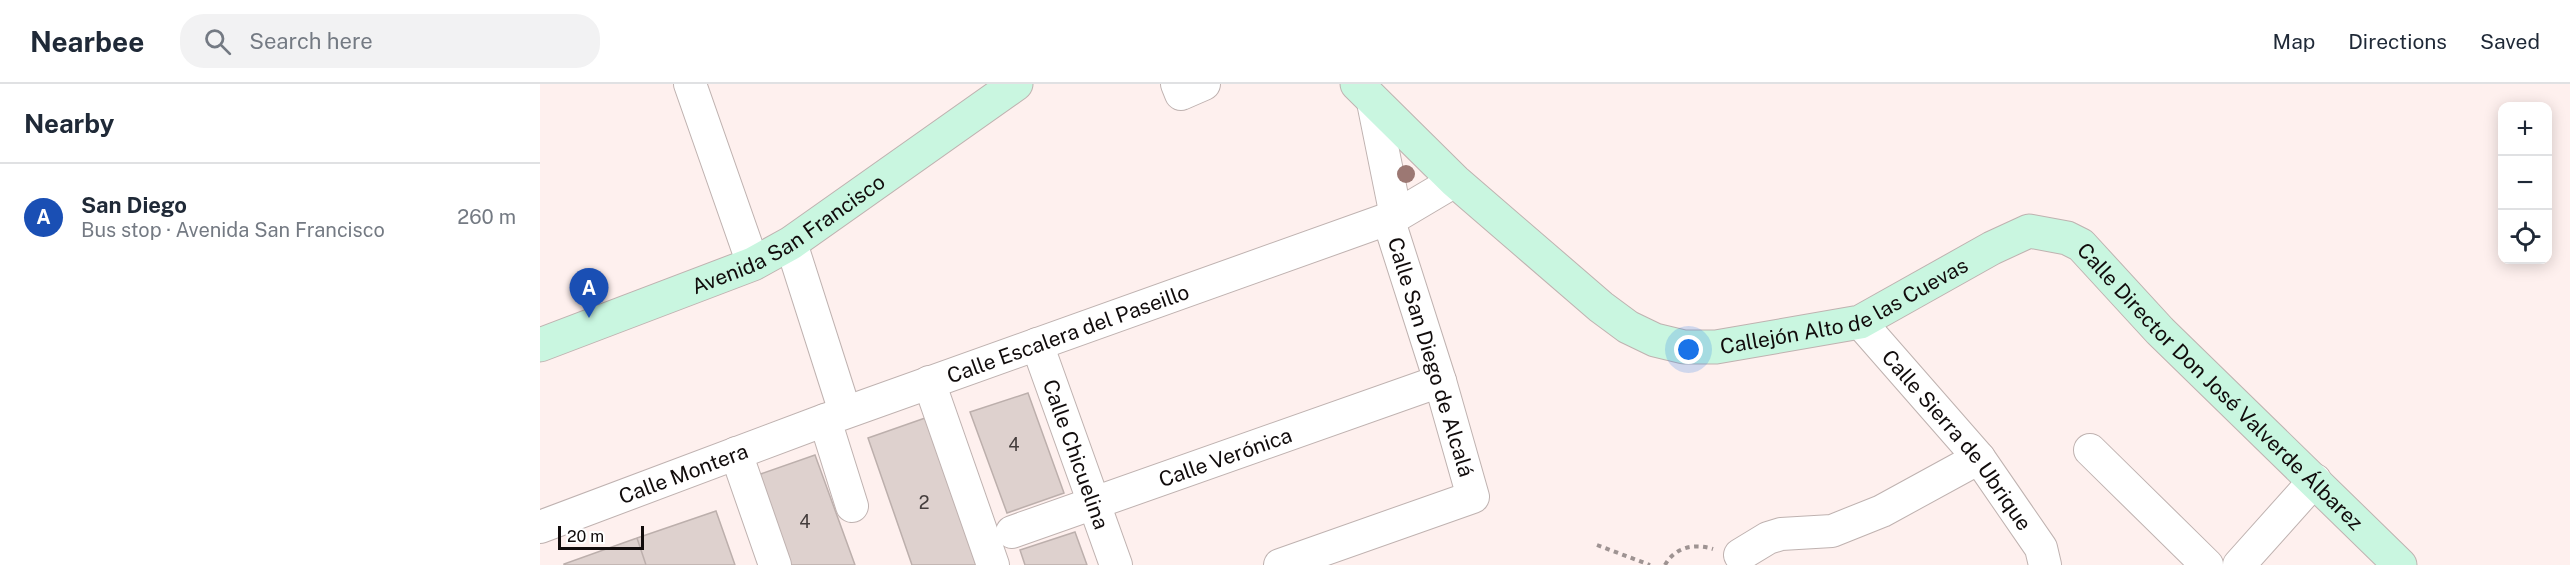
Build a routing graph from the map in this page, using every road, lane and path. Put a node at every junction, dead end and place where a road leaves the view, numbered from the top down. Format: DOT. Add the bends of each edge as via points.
graph roads {
  1 [pos="1016,84"];
  2 [pos="1177,84"];
  3 [pos="1204,84"];
  4 [pos="693,85"];
  5 [pos="1366,90"];
  6 [pos="1455,181"];
  7 [pos="1392,217"];
  8 [pos="2029,231"];
  9 [pos="791,243"];
  10 [pos="753,264"];
  11 [pos="1860,322"];
  12 [pos="1038,344"];
  13 [pos="540,345"];
  14 [pos="1440,381"];
  15 [pos="929,382"];
  16 [pos="835,416"];
  17 [pos="2090,450"];
  18 [pos="736,453"];
  19 [pos="1979,458"];
  20 [pos="2315,480"];
  21 [pos="1094,501"];
  22 [pos="852,507"];
  23 [pos="540,527"];
  24 [pos="1012,532"];
  25 [pos="1597,545"];
  26 [pos="1700,545"];
  27 [pos="1740,555"];
  28 [pos="2035,560"];
  29 [pos="775,565"];
  30 [pos="993,565"];
  31 [pos="1116,565"];
  32 [pos="1280,565"];
  33 [pos="1650,565"];
  34 [pos="1665,565"];
  35 [pos="2207,565"];
  36 [pos="2239,565"];
  37 [pos="2400,565"];
  1 -- 9 [label="street, Avenida San Francisco"];
  2 -- 3 [label="street" via="1181,94"];
  4 -- 10 [label="street"];
  5 -- 6 [label="street, Callejón Alto de las Cuevas"];
  5 -- 7 [label="street, Callejón Alto de las Cuevas"];
  6 -- 7 [label="street"];
  6 -- 11 [label="street, Callejón Alto de las Cuevas" via="1601,307 1655,340 1684,347 1716,347"];
  7 -- 12 [label="street, Calle Escalera del Paseillo"];
  7 -- 14 [label="street, Calle San Diego de Alcalá"];
  8 -- 11 [label="street, Callejón Alto de las Cuevas"];
  8 -- 20 [label="street, Calle Director Don José Valverde Álbarez" via="2067,238 2080,245 2160,331"];
  9 -- 10 [label="street, Avenida San Francisco"];
  9 -- 16 [label="street"];
  10 -- 13 [label="street, Avenida San Francisco"];
  11 -- 19 [label="street, Calle Sierra de Ubrique"];
  12 -- 15 [label="street, Calle Escalera del Paseillo"];
  12 -- 21 [label="street, Calle Chicuelina"];
  14 -- 21 [label="street, Calle Verónica"];
  14 -- 32 [label="street, Calle San Diego de Alcalá" via="1473,496"];
  15 -- 16 [label="street, Calle Escalera del Paseillo"];
  15 -- 30 [label="street"];
  16 -- 18 [label="street, Calle Montera"];
  16 -- 22 [label="street"];
  17 -- 35 [label="street"];
  18 -- 23 [label="street, Calle Montera"];
  18 -- 29 [label="street"];
  19 -- 27 [label="street" via="1891,506 1832,531 1782,534"];
  19 -- 28 [label="street, Calle Sierra de Ubrique"];
  20 -- 36 [label="street"];
  20 -- 37 [label="street, Calle Director Don José Valverde Álbarez"];
  21 -- 24 [label="street, Calle Verónica"];
  21 -- 31 [label="street, Calle Chicuelina"];
  25 -- 33 [label="path"];
  26 -- 34 [label="path" via="1677,551"];
}
